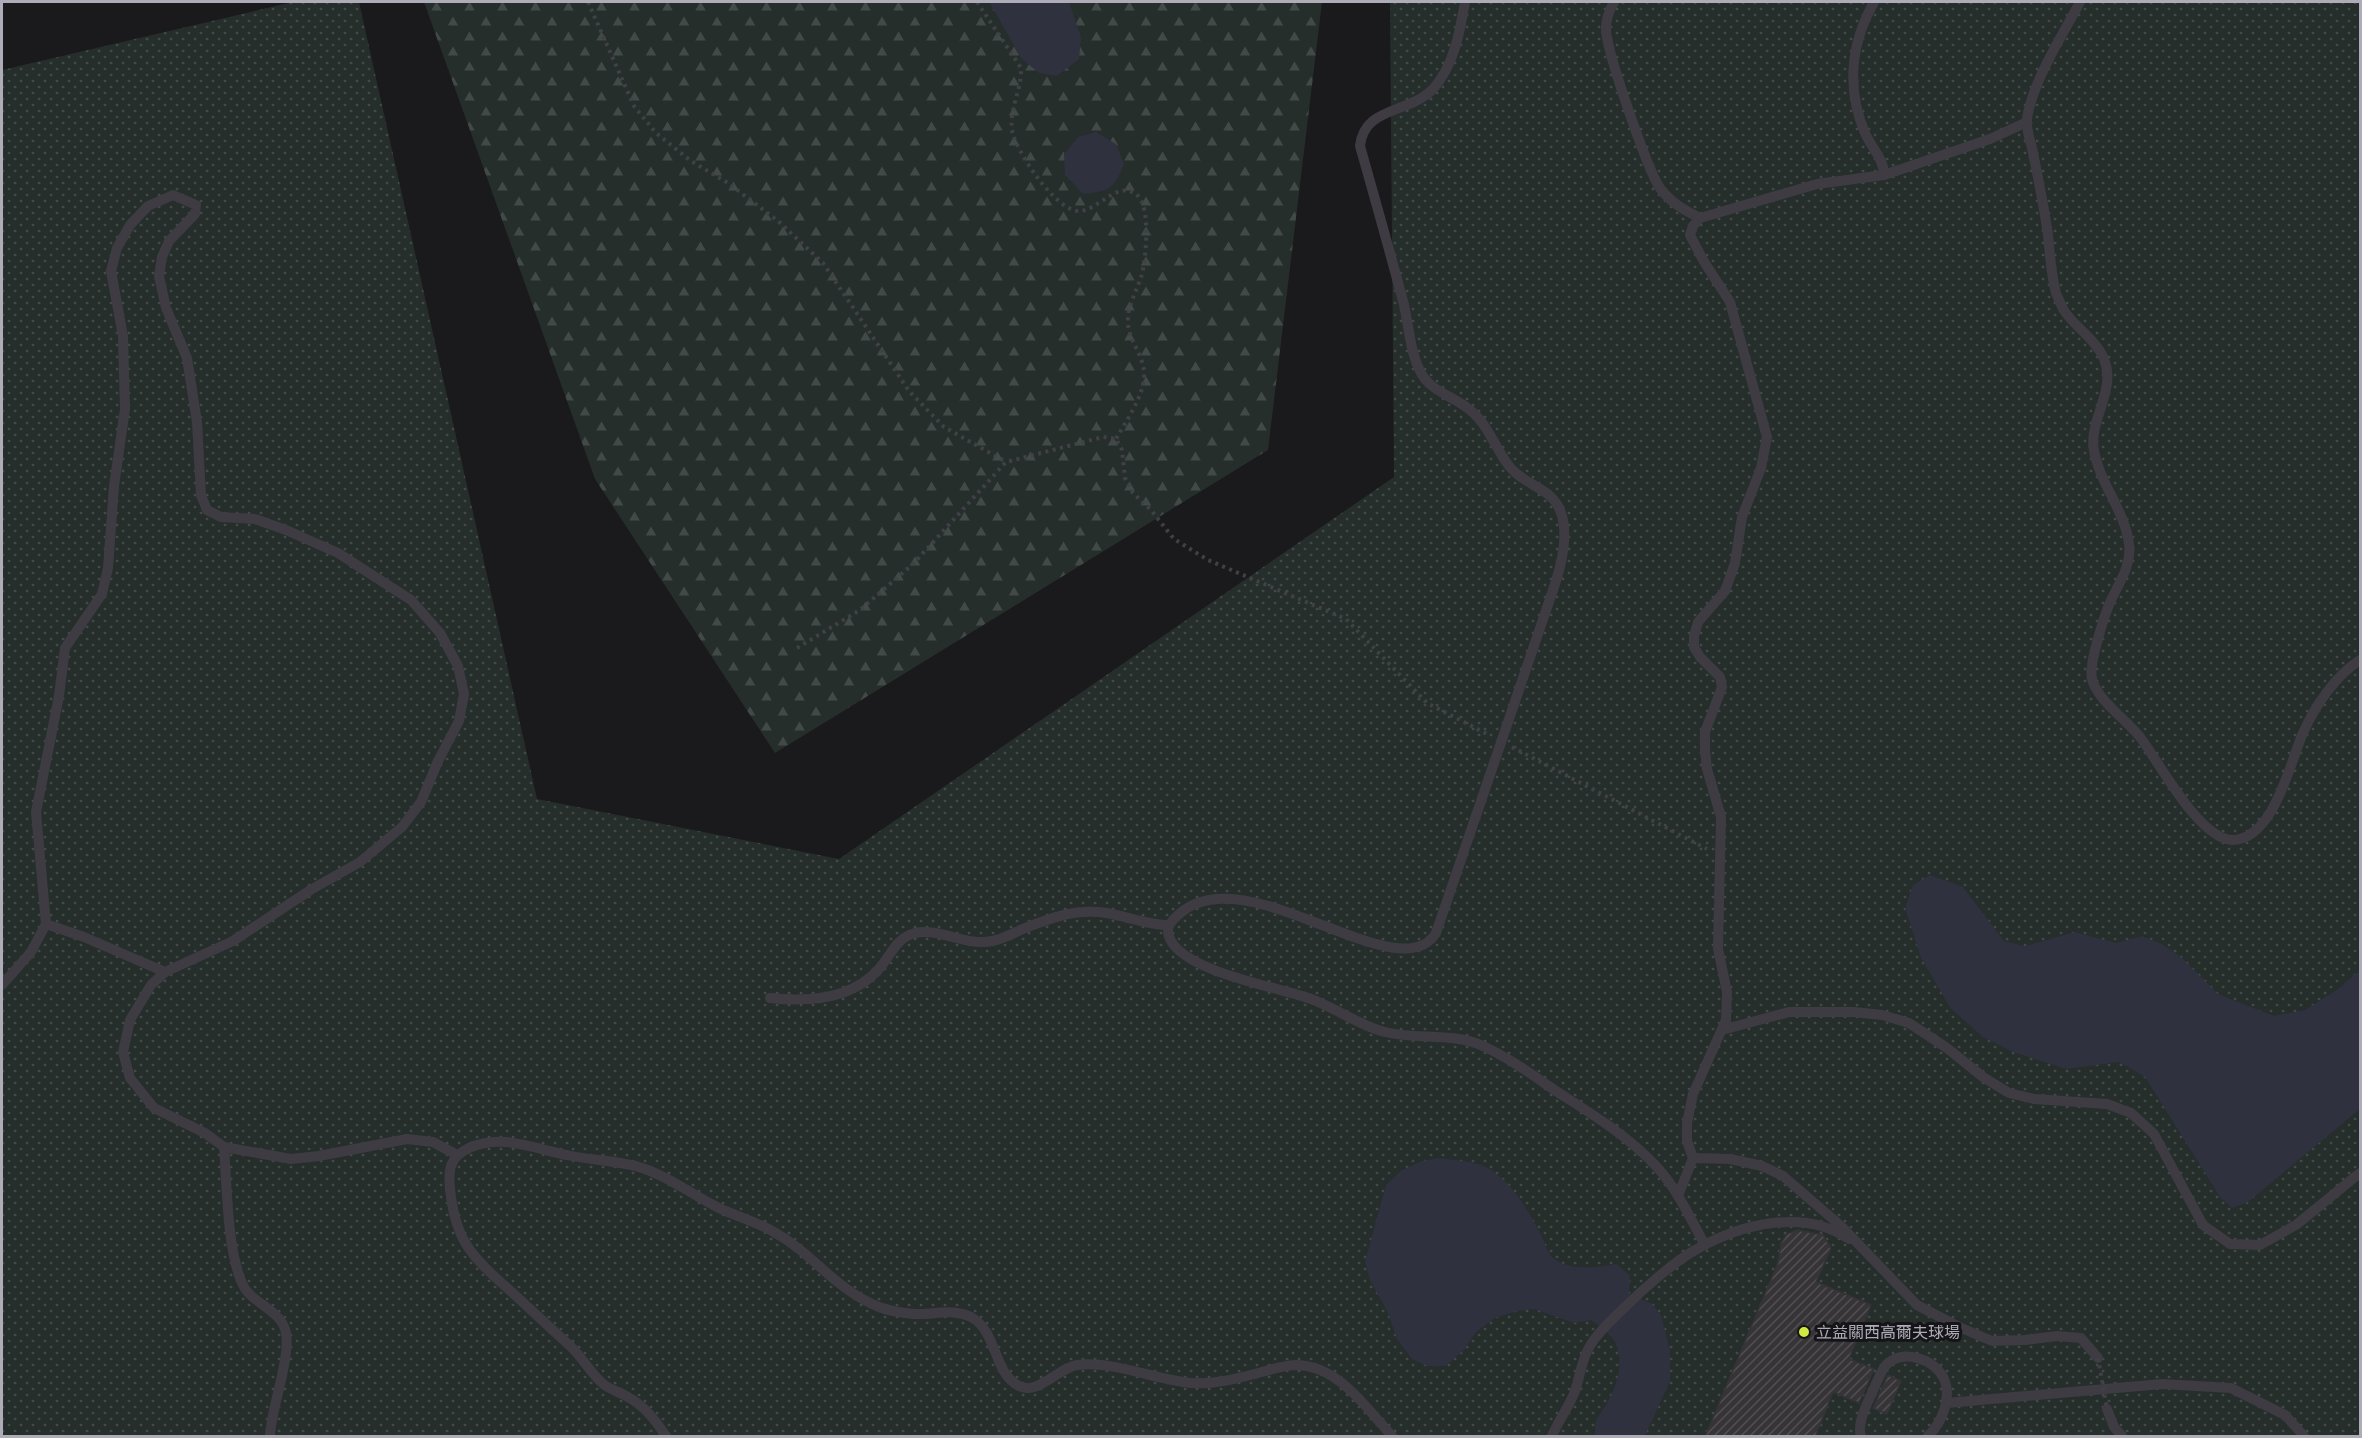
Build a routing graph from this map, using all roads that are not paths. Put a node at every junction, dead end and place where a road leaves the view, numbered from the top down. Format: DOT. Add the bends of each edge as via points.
graph roads {
  1 [pos="1465,2"];
  2 [pos="1614,2"];
  3 [pos="1874,2"];
  4 [pos="2080,2"];
  5 [pos="2027,122"];
  6 [pos="1884,175"];
  7 [pos="1700,218"];
  8 [pos="2361,660"];
  9 [pos="46,924"];
  10 [pos="1169,925"];
  11 [pos="165,972"];
  12 [pos="2,985"];
  13 [pos="770,998"];
  14 [pos="1722,1030"];
  15 [pos="224,1147"];
  16 [pos="457,1155"];
  17 [pos="1693,1158"];
  18 [pos="2361,1173"];
  19 [pos="1678,1196"];
  20 [pos="1705,1245"];
  21 [pos="1862,1248"];
  22 [pos="2098,1358"];
  23 [pos="1947,1403"];
  24 [pos="2107,1408"];
  25 [pos="270,1437"];
  26 [pos="666,1437"];
  27 [pos="1392,1437"];
  28 [pos="1552,1437"];
  29 [pos="1861,1437"];
  30 [pos="1928,1437"];
  31 [pos="2122,1437"];
  32 [pos="2304,1437"];
  1 -- 10 [label="lane, bridge" via="1457,42 1434,88 1422,98 1367,124 1360,147 1421,374 1481,420 1513,471 1551,497 1561,512 1561,565 1553,590 1431,940 1414,948 1388,947 1255,902 1223,898 1199,903 1178,914"];
  2 -- 7 [label="lane" via="1606,28 1635,128 1659,186 1675,205"];
  3 -- 6 [label="lane" via="1862,22 1852,85 1855,105"];
  4 -- 5 [label="lane" via="2036,91"];
  5 -- 6 [label="lane" via="1990,139"];
  5 -- 8 [label="lane" via="2056,292 2064,310 2096,345 2105,361 2108,383 2093,449 2129,544 2129,561 2110,604 2092,664 2092,678 2098,691 2140,737 2200,820 2217,836 2231,840 2256,831 2268,818 2315,710 2335,683"];
  6 -- 7 [label="lane" via="1817,184"];
  7 -- 14 [label="lane" via="1690,235 1730,302 1767,437 1761,468 1742,517 1735,563 1725,591 1698,622 1694,636 1694,647 1720,678 1722,687 1705,732 1707,769 1721,817 1718,950 1727,992"];
  9 -- 11 [label="lane"];
  9 -- 11 [label="lane" via="36,812 65,648 102,594 108,568 125,409 123,336 111,271 117,248 130,225 148,207 173,195 196,205 195,214 169,241 159,276 166,308 187,358 201,495 207,510 221,517 255,519 286,530 338,553 411,600 440,633 458,666 464,694 459,721 421,802 402,827 360,862 233,941"];
  9 -- 12 [label="lane" via="31,952"];
  10 -- 13 [label="lane" via="1085,911 985,942 922,932 911,934 898,943 879,970 844,992 808,1000"];
  10 -- 19 [label="lane" via="1174,947 1214,970 1311,999 1382,1031 1467,1040 1511,1061 1618,1133 1655,1165"];
  11 -- 15 [label="lane" via="151,985 130,1020 123,1052 130,1078 154,1108"];
  14 -- 17 [label="lane" via="1693,1094 1687,1141"];
  14 -- 18 [label="lane" via="1789,1012 1882,1015 1909,1023 2009,1093 2034,1099 2107,1104 2131,1113 2154,1134 2203,1225 2230,1244 2260,1245 2296,1226"];
  15 -- 16 [label="lane" via="291,1159 407,1139 433,1142"];
  15 -- 25 [label="lane" via="230,1229 242,1284 253,1298 275,1313 285,1329 286,1358"];
  16 -- 26 [label="lane" via="450,1166 453,1215 472,1254 584,1360 599,1381 641,1405"];
  16 -- 27 [label="lane" via="488,1141 512,1142 643,1168 780,1236 834,1281 883,1309 915,1314 951,1312 979,1322 992,1340 1006,1374 1024,1389 1075,1365 1098,1365 1190,1383 1211,1383 1299,1365 1318,1369 1345,1384"];
  17 -- 19 [label="lane"];
  17 -- 21 [label="lane" via="1730,1159 1762,1166 1782,1176"];
  19 -- 20 [label="lane"];
  20 -- 21 [label="lane" via="1759,1226 1796,1221 1818,1224"];
  20 -- 28 [label="lane" via="1641,1292 1597,1334"];
  21 -- 22 [label="lane" via="1917,1305 1959,1327 1992,1341 2081,1338"];
  23 -- 29 [label="lane" via="1943,1377 1926,1359 1903,1356 1887,1364 1863,1410"];
  23 -- 30 [label="lane" via="1938,1427"];
  23 -- 32 [label="lane" via="2162,1384 2231,1388 2285,1415"];
  24 -- 31 [label="lane"];
}
